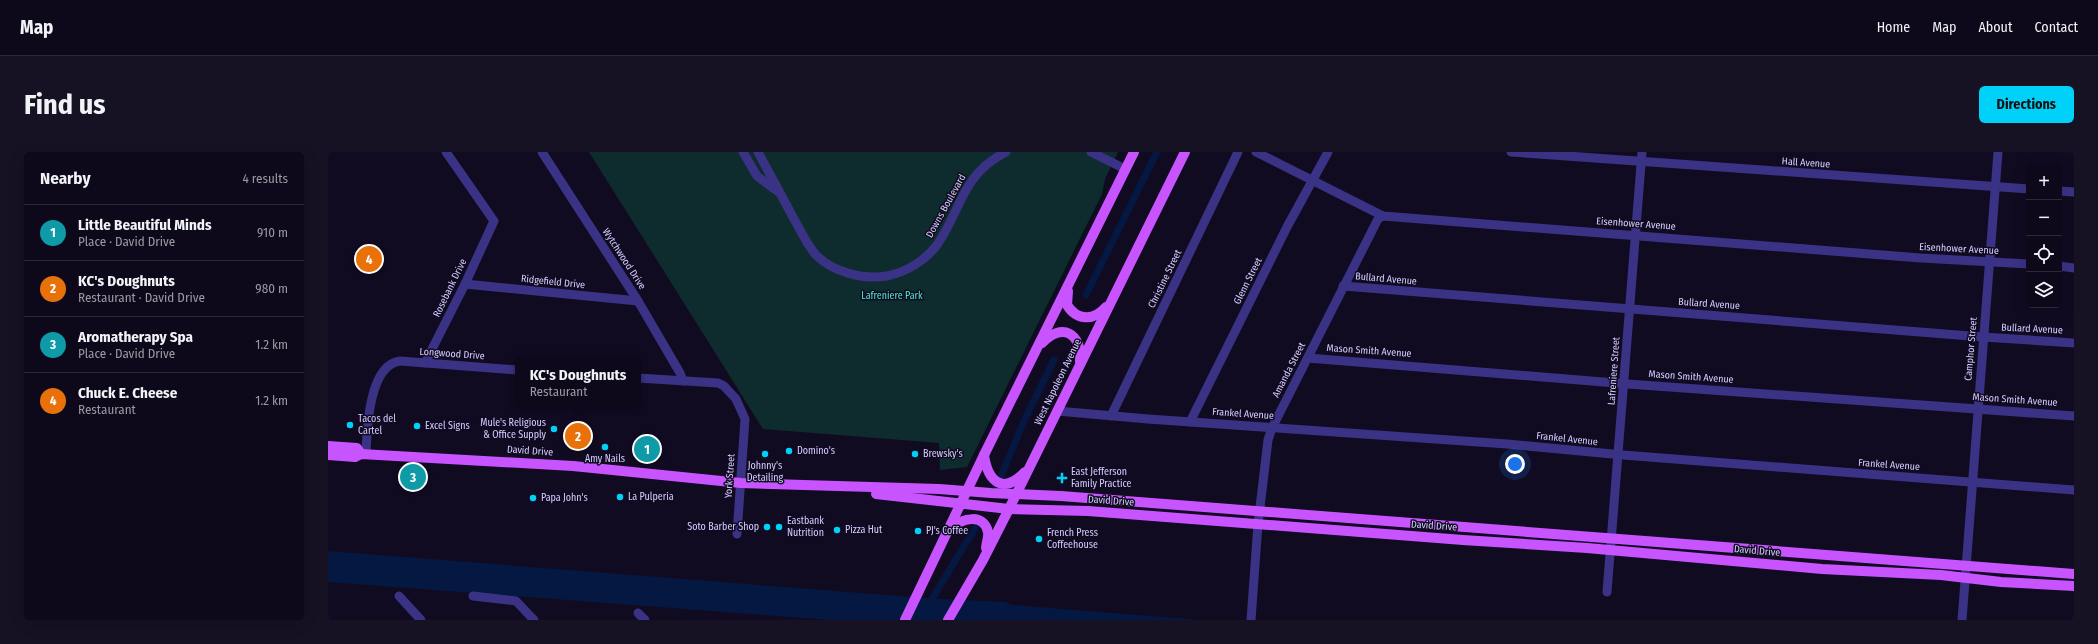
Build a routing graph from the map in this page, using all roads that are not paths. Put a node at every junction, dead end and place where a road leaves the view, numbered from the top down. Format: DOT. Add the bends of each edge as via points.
graph roads {
  1 [pos="542,152"];
  2 [pos="743,152"];
  3 [pos="758,152"];
  4 [pos="1006,152"];
  5 [pos="1091,152"];
  6 [pos="1134,152"];
  7 [pos="1185,152"];
  8 [pos="1238,152"];
  9 [pos="1256,152"];
  10 [pos="1328,152"];
  11 [pos="1511,152"];
  12 [pos="1998,152"];
  13 [pos="447,153"];
  14 [pos="1641,157"];
  15 [pos="1126,169"];
  16 [pos="1313,180"];
  17 [pos="1995,187"];
  18 [pos="2026,189"];
  19 [pos="2062,191"];
  20 [pos="2074,192"];
  21 [pos="780,193"];
  22 [pos="1383,216"];
  23 [pos="1635,235"];
  24 [pos="1990,261"];
  25 [pos="2026,264"];
  26 [pos="2062,266"];
  27 [pos="2074,268"];
  28 [pos="1069,283"];
  29 [pos="465,284"];
  30 [pos="1343,286"];
  31 [pos="638,301"];
  32 [pos="1111,302"];
  33 [pos="1629,308"];
  34 [pos="1983,337"];
  35 [pos="2074,343"];
  36 [pos="1037,348"];
  37 [pos="1308,358"];
  38 [pos="425,363"];
  39 [pos="1080,365"];
  40 [pos="515,370"];
  41 [pos="641,378"];
  42 [pos="683,381"];
  43 [pos="1624,384"];
  44 [pos="1978,408"];
  45 [pos="1057,411"];
  46 [pos="1111,416"];
  47 [pos="2074,416"];
  48 [pos="1190,422"];
  49 [pos="1272,428"];
  50 [pos="328,446"];
  51 [pos="363,454"];
  52 [pos="328,455"];
  53 [pos="984,455"];
  54 [pos="1618,455"];
  55 [pos="1028,469"];
  56 [pos="1973,483"];
  57 [pos="741,484"];
  58 [pos="792,486"];
  59 [pos="2074,490"];
  60 [pos="967,491"];
  61 [pos="1016,495"];
  62 [pos="962,504"];
  63 [pos="1009,509"];
  64 [pos="1260,511"];
  65 [pos="1258,524"];
  66 [pos="1438,525"];
  67 [pos="948,532"];
  68 [pos="737,534"];
  69 [pos="1436,538"];
  70 [pos="1611,539"];
  71 [pos="1610,550"];
  72 [pos="983,560"];
  73 [pos="1967,566"];
  74 [pos="2074,574"];
  75 [pos="1966,577"];
  76 [pos="2074,586"];
  77 [pos="1607,592"];
  78 [pos="399,596"];
  79 [pos="473,596"];
  80 [pos="638,613"];
  81 [pos="421,620"];
  82 [pos="534,620"];
  83 [pos="645,620"];
  84 [pos="905,620"];
  85 [pos="948,620"];
  86 [pos="1251,620"];
  87 [pos="1962,620"];
  1 -- 31 [label="street, Wytchwood Drive"];
  2 -- 21 [label="street, Downs Boulevard" via="758,176"];
  3 -- 21 [label="street, Downs Boulevard"];
  4 -- 21 [label="street, Downs Boulevard" via="983,166 969,183 930,254 908,269 882,277 857,276 842,271 818,256 810,247"];
  5 -- 15 [label="street"];
  6 -- 15 [label="main road"];
  7 -- 32 [label="main road, West Napoleon Avenue"];
  8 -- 46 [label="street, Christine Street"];
  9 -- 16 [label="street, Eisenhower Avenue"];
  10 -- 16 [label="street, Glenn Street"];
  11 -- 14 [label="street, Hall Avenue"];
  12 -- 17 [label="street, Camphor Street"];
  13 -- 29 [label="street, Rosebank Drive" via="494,221"];
  14 -- 17 [label="street, Hall Avenue"];
  14 -- 23 [label="street, Lafreniere Street"];
  15 -- 28 [label="main road"];
  16 -- 22 [label="street, Eisenhower Avenue"];
  16 -- 48 [label="street, Glenn Street"];
  17 -- 18 [label="street, Hall Avenue"];
  17 -- 24 [label="street, Camphor Street"];
  19 -- 20 [label="street"];
  22 -- 23 [label="street, Eisenhower Avenue"];
  22 -- 30 [label="street, Amanda Street" via="1378,219"];
  23 -- 24 [label="street, Eisenhower Avenue" via="1921,258"];
  23 -- 33 [label="street, Lafreniere Street"];
  24 -- 25 [label="street, Eisenhower Avenue"];
  24 -- 34 [label="street, Camphor Street"];
  26 -- 27 [label="street"];
  28 -- 32 [label="main road" via="1067,305 1080,317 1098,315"];
  28 -- 36 [label="main road"];
  29 -- 31 [label="street, Ridgefield Drive"];
  29 -- 38 [label="street, Rosebank Drive"];
  30 -- 33 [label="street, Bullard Avenue"];
  30 -- 37 [label="street, Amanda Street"];
  31 -- 42 [label="street, Wytchwood Drive"];
  32 -- 39 [label="main road, West Napoleon Avenue"];
  33 -- 34 [label="street, Bullard Avenue"];
  33 -- 43 [label="street, Lafreniere Street"];
  34 -- 35 [label="street, Bullard Avenue"];
  34 -- 44 [label="street, Camphor Street"];
  36 -- 39 [label="main road" via="1055,333 1070,334 1080,345"];
  36 -- 53 [label="main road"];
  37 -- 43 [label="street, Mason Smith Avenue"];
  37 -- 49 [label="street, Amanda Street"];
  38 -- 40 [label="street, Longwood Drive"];
  38 -- 51 [label="street, Longwood Drive" via="400,361 392,362 387,367 369,405"];
  39 -- 45 [label="main road, West Napoleon Avenue"];
  41 -- 42 [label="street"];
  42 -- 57 [label="street, York Street" via="718,383 736,399 745,419"];
  43 -- 44 [label="street, Mason Smith Avenue"];
  43 -- 54 [label="street, Lafreniere Street"];
  44 -- 47 [label="street, Mason Smith Avenue"];
  44 -- 56 [label="street, Camphor Street"];
  45 -- 46 [label="street, Frankel Avenue"];
  45 -- 55 [label="main road, West Napoleon Avenue"];
  46 -- 48 [label="street, Frankel Avenue"];
  48 -- 49 [label="street, Frankel Avenue"];
  49 -- 54 [label="street, Frankel Avenue" via="1506,444"];
  49 -- 64 [label="street, Amanda Street" via="1268,440"];
  50 -- 51 [label="main road, David Drive" via="357,448"];
  51 -- 52 [label="main road, David Drive" via="355,457"];
  51 -- 57 [label="main road, David Drive" via="573,466"];
  53 -- 55 [label="main road" via="990,478 996,482 1007,484 1016,481"];
  53 -- 60 [label="main road"];
  54 -- 56 [label="street, Frankel Avenue"];
  54 -- 70 [label="street, Lafreniere Street"];
  55 -- 61 [label="main road, West Napoleon Avenue"];
  56 -- 59 [label="street, Frankel Avenue"];
  56 -- 73 [label="street, Camphor Street"];
  57 -- 58 [label="main road, David Drive"];
  57 -- 68 [label="street, York Street"];
  58 -- 60 [label="main road, David Drive"];
  58 -- 62 [label="main road, David Drive"];
  60 -- 61 [label="main road, David Drive"];
  60 -- 62 [label="main road"];
  61 -- 63 [label="main road, West Napoleon Avenue"];
  61 -- 64 [label="main road, David Drive"];
  62 -- 63 [label="main road, David Drive"];
  62 -- 67 [label="main road"];
  63 -- 65 [label="main road, David Drive" via="1088,511"];
  63 -- 72 [label="main road, West Napoleon Avenue"];
  64 -- 65 [label="street, Amanda Street"];
  64 -- 66 [label="main road, David Drive"];
  65 -- 69 [label="main road, David Drive"];
  65 -- 86 [label="street, Amanda Street"];
  66 -- 69 [label="main road"];
  66 -- 70 [label="main road, David Drive"];
  67 -- 72 [label="main road" via="964,519 972,518 984,525 988,533"];
  67 -- 84 [label="main road"];
  69 -- 71 [label="main road, David Drive"];
  70 -- 71 [label="street, Lafreniere Street"];
  70 -- 73 [label="main road, David Drive"];
  71 -- 75 [label="main road, David Drive" via="1822,569"];
  71 -- 77 [label="street, Lafreniere Street"];
  72 -- 85 [label="main road, West Napoleon Avenue"];
  73 -- 74 [label="main road, David Drive"];
  73 -- 75 [label="street, Camphor Street"];
  75 -- 76 [label="main road, David Drive" via="2001,582"];
  75 -- 87 [label="street, Camphor Street"];
  78 -- 81 [label="street"];
  79 -- 82 [label="street" via="516,601"];
  80 -- 83 [label="street"];
}
